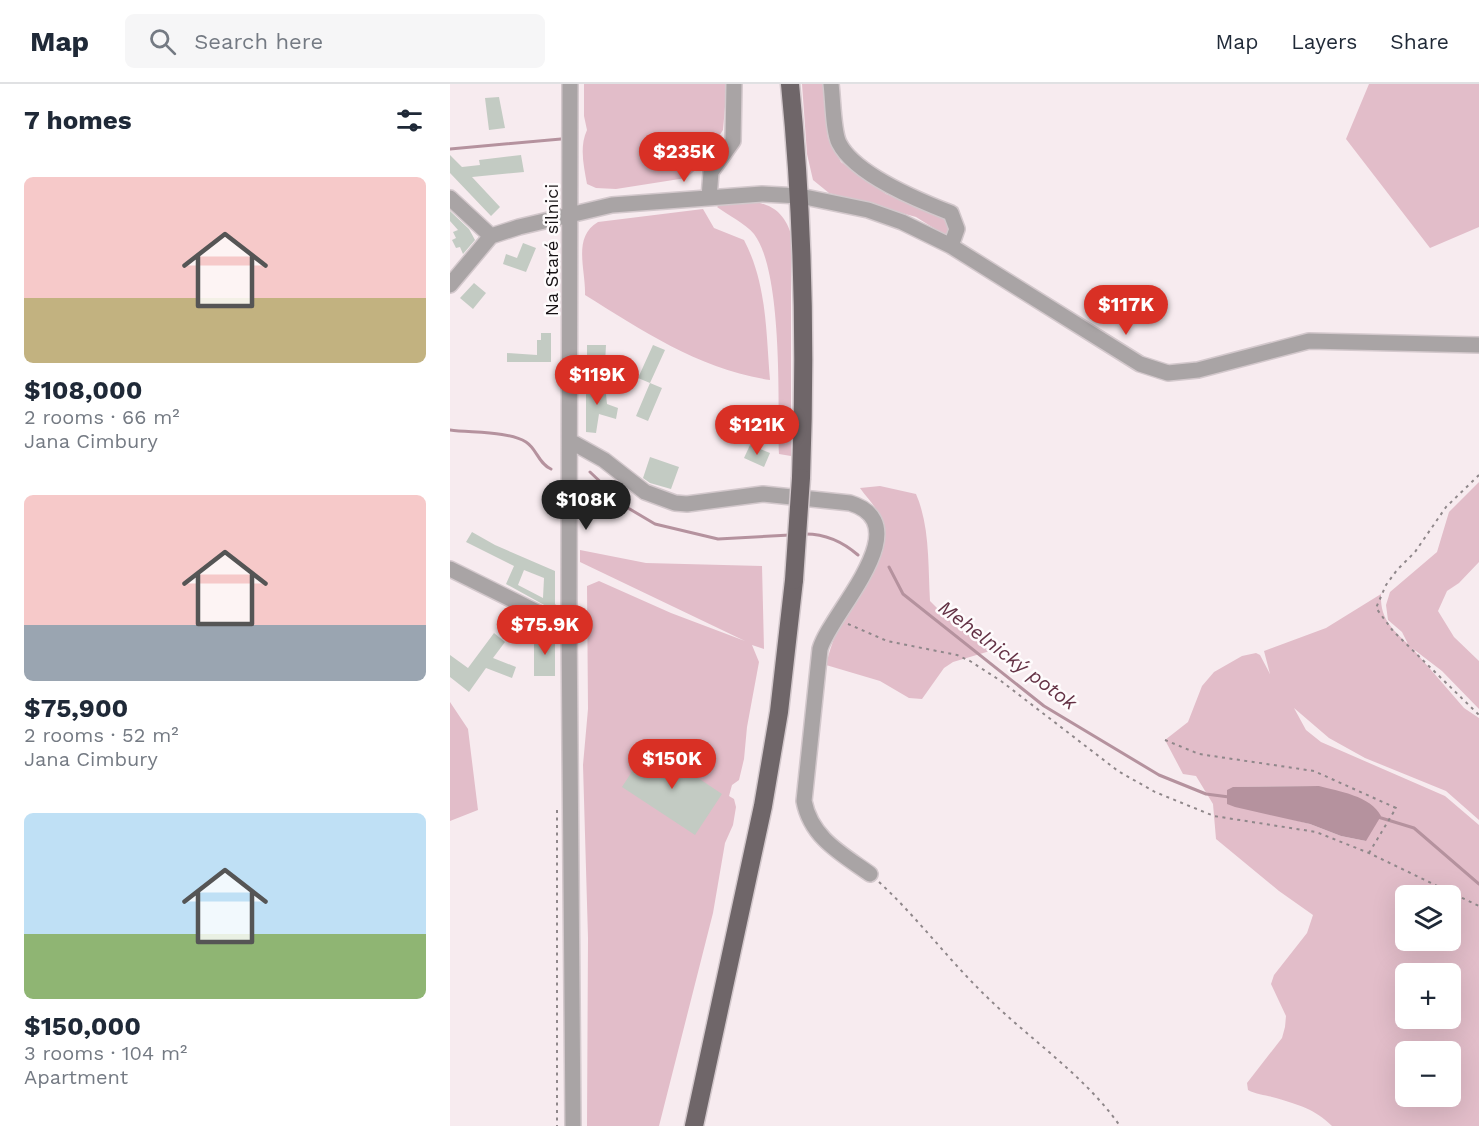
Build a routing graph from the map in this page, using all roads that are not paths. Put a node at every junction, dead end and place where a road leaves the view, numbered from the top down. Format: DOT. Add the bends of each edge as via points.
graph roads {
  1 [pos="570,84"];
  2 [pos="734,84"];
  3 [pos="790,84"];
  4 [pos="831,84"];
  5 [pos="800,196"];
  6 [pos="450,198"];
  7 [pos="709,198"];
  8 [pos="572,215"];
  9 [pos="491,236"];
  10 [pos="951,246"];
  11 [pos="450,285"];
  12 [pos="1479,345"];
  13 [pos="570,441"];
  14 [pos="450,569"];
  15 [pos="569,620"];
  16 [pos="870,874"];
  17 [pos="573,1126"];
  18 [pos="694,1126"];
  1 -- 8 [label="street, Na Staré silnici"];
  2 -- 7 [label="street" via="733,141 711,172"];
  3 -- 5 [label="main road"];
  4 -- 10 [label="street" via="839,143 867,173 951,213 957,229"];
  5 -- 7 [label="street"];
  5 -- 10 [label="street" via="868,210"];
  5 -- 18 [label="main road, bridge" via="804,315 801,478 779,712 763,806"];
  6 -- 9 [label="street"];
  7 -- 8 [label="street" via="612,205"];
  8 -- 9 [label="street"];
  8 -- 13 [label="street, Na Staré silnici"];
  9 -- 11 [label="street"];
  10 -- 12 [label="street" via="1140,364 1168,373 1198,370 1308,341"];
  13 -- 15 [label="street, Na Staré silnici"];
  13 -- 16 [label="street" via="604,460 645,492 675,503 778,494 850,502 864,509 874,521 876,542 872,559 819,648 804,801 808,819 819,835"];
  14 -- 15 [label="street" via="543,615"];
  15 -- 17 [label="street, Na Staré silnici"];
}
